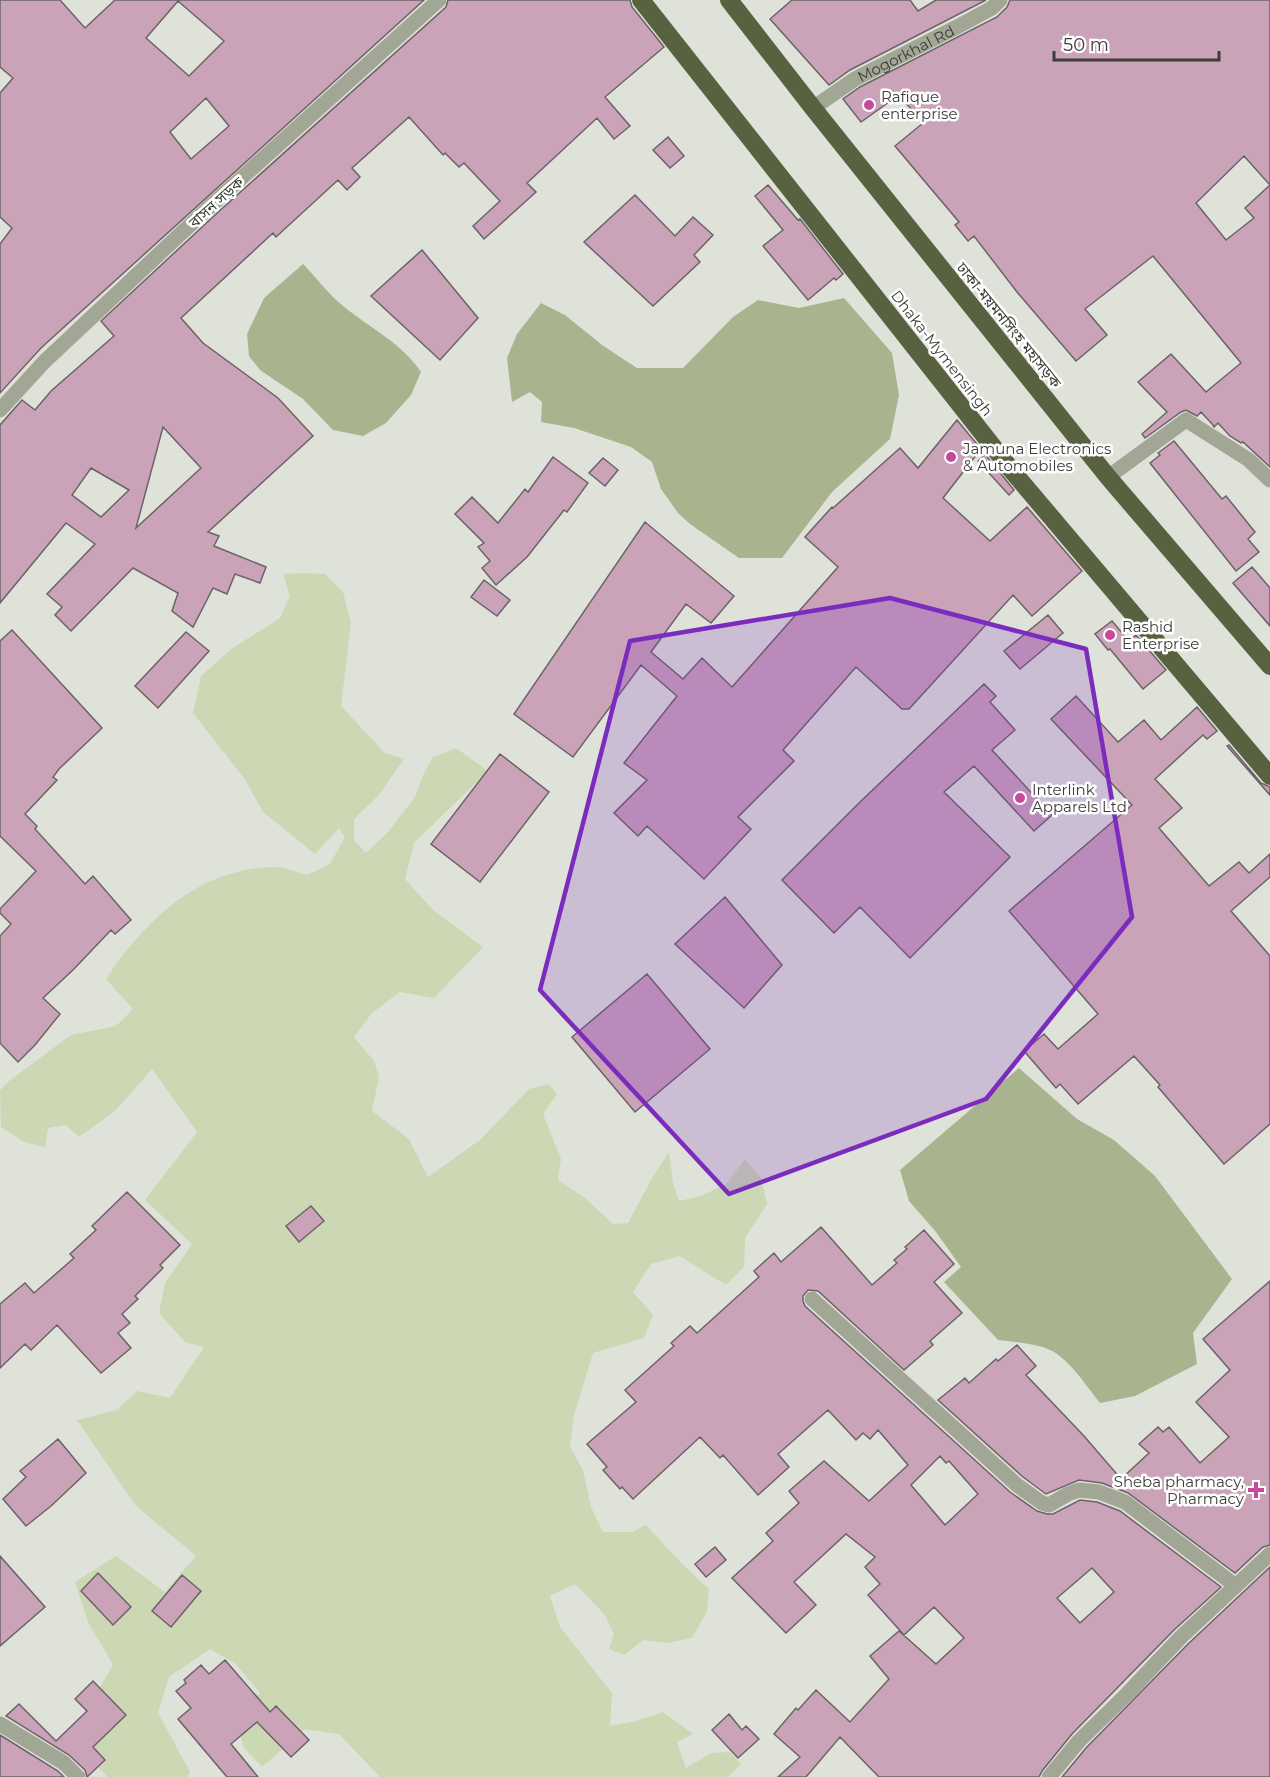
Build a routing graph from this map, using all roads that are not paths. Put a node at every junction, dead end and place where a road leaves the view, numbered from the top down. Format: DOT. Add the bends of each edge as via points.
graph roads {
  1 [pos="439,0"];
  2 [pos="641,0"];
  3 [pos="729,0"];
  4 [pos="1000,0"];
  5 [pos="813,108"];
  6 [pos="0,410"];
  7 [pos="1108,477"];
  8 [pos="1270,480"];
  9 [pos="1270,666"];
  10 [pos="1270,776"];
  11 [pos="812,1299"];
  12 [pos="1270,1554"];
  13 [pos="1236,1586"];
  14 [pos="0,1724"];
  15 [pos="78,1777"];
  16 [pos="1049,1777"];
  1 -- 6 [label="street, বাসন সড়ক" via="191,224 44,362"];
  2 -- 10 [label="highway, Dhaka-Mymensingh" via="1013,472"];
  3 -- 5 [label="highway, ঢাকা-ময়মনসিংহ মহাসড়ক"];
  4 -- 5 [label="street, Mogorkhal Rd" via="992,8 855,79"];
  5 -- 7 [label="highway, ঢাকা-ময়মনসিংহ মহাসড়ক"];
  7 -- 8 [label="street" via="1186,420 1249,460"];
  7 -- 9 [label="highway, ঢাকা-ময়মনসিংহ মহাসড়ক"];
  11 -- 13 [label="street" via="1017,1485 1042,1503 1049,1505 1079,1490 1099,1492 1125,1503"];
  12 -- 13 [label="street"];
  13 -- 16 [label="street" via="1079,1741"];
  14 -- 15 [label="street" via="64,1763"];
}
